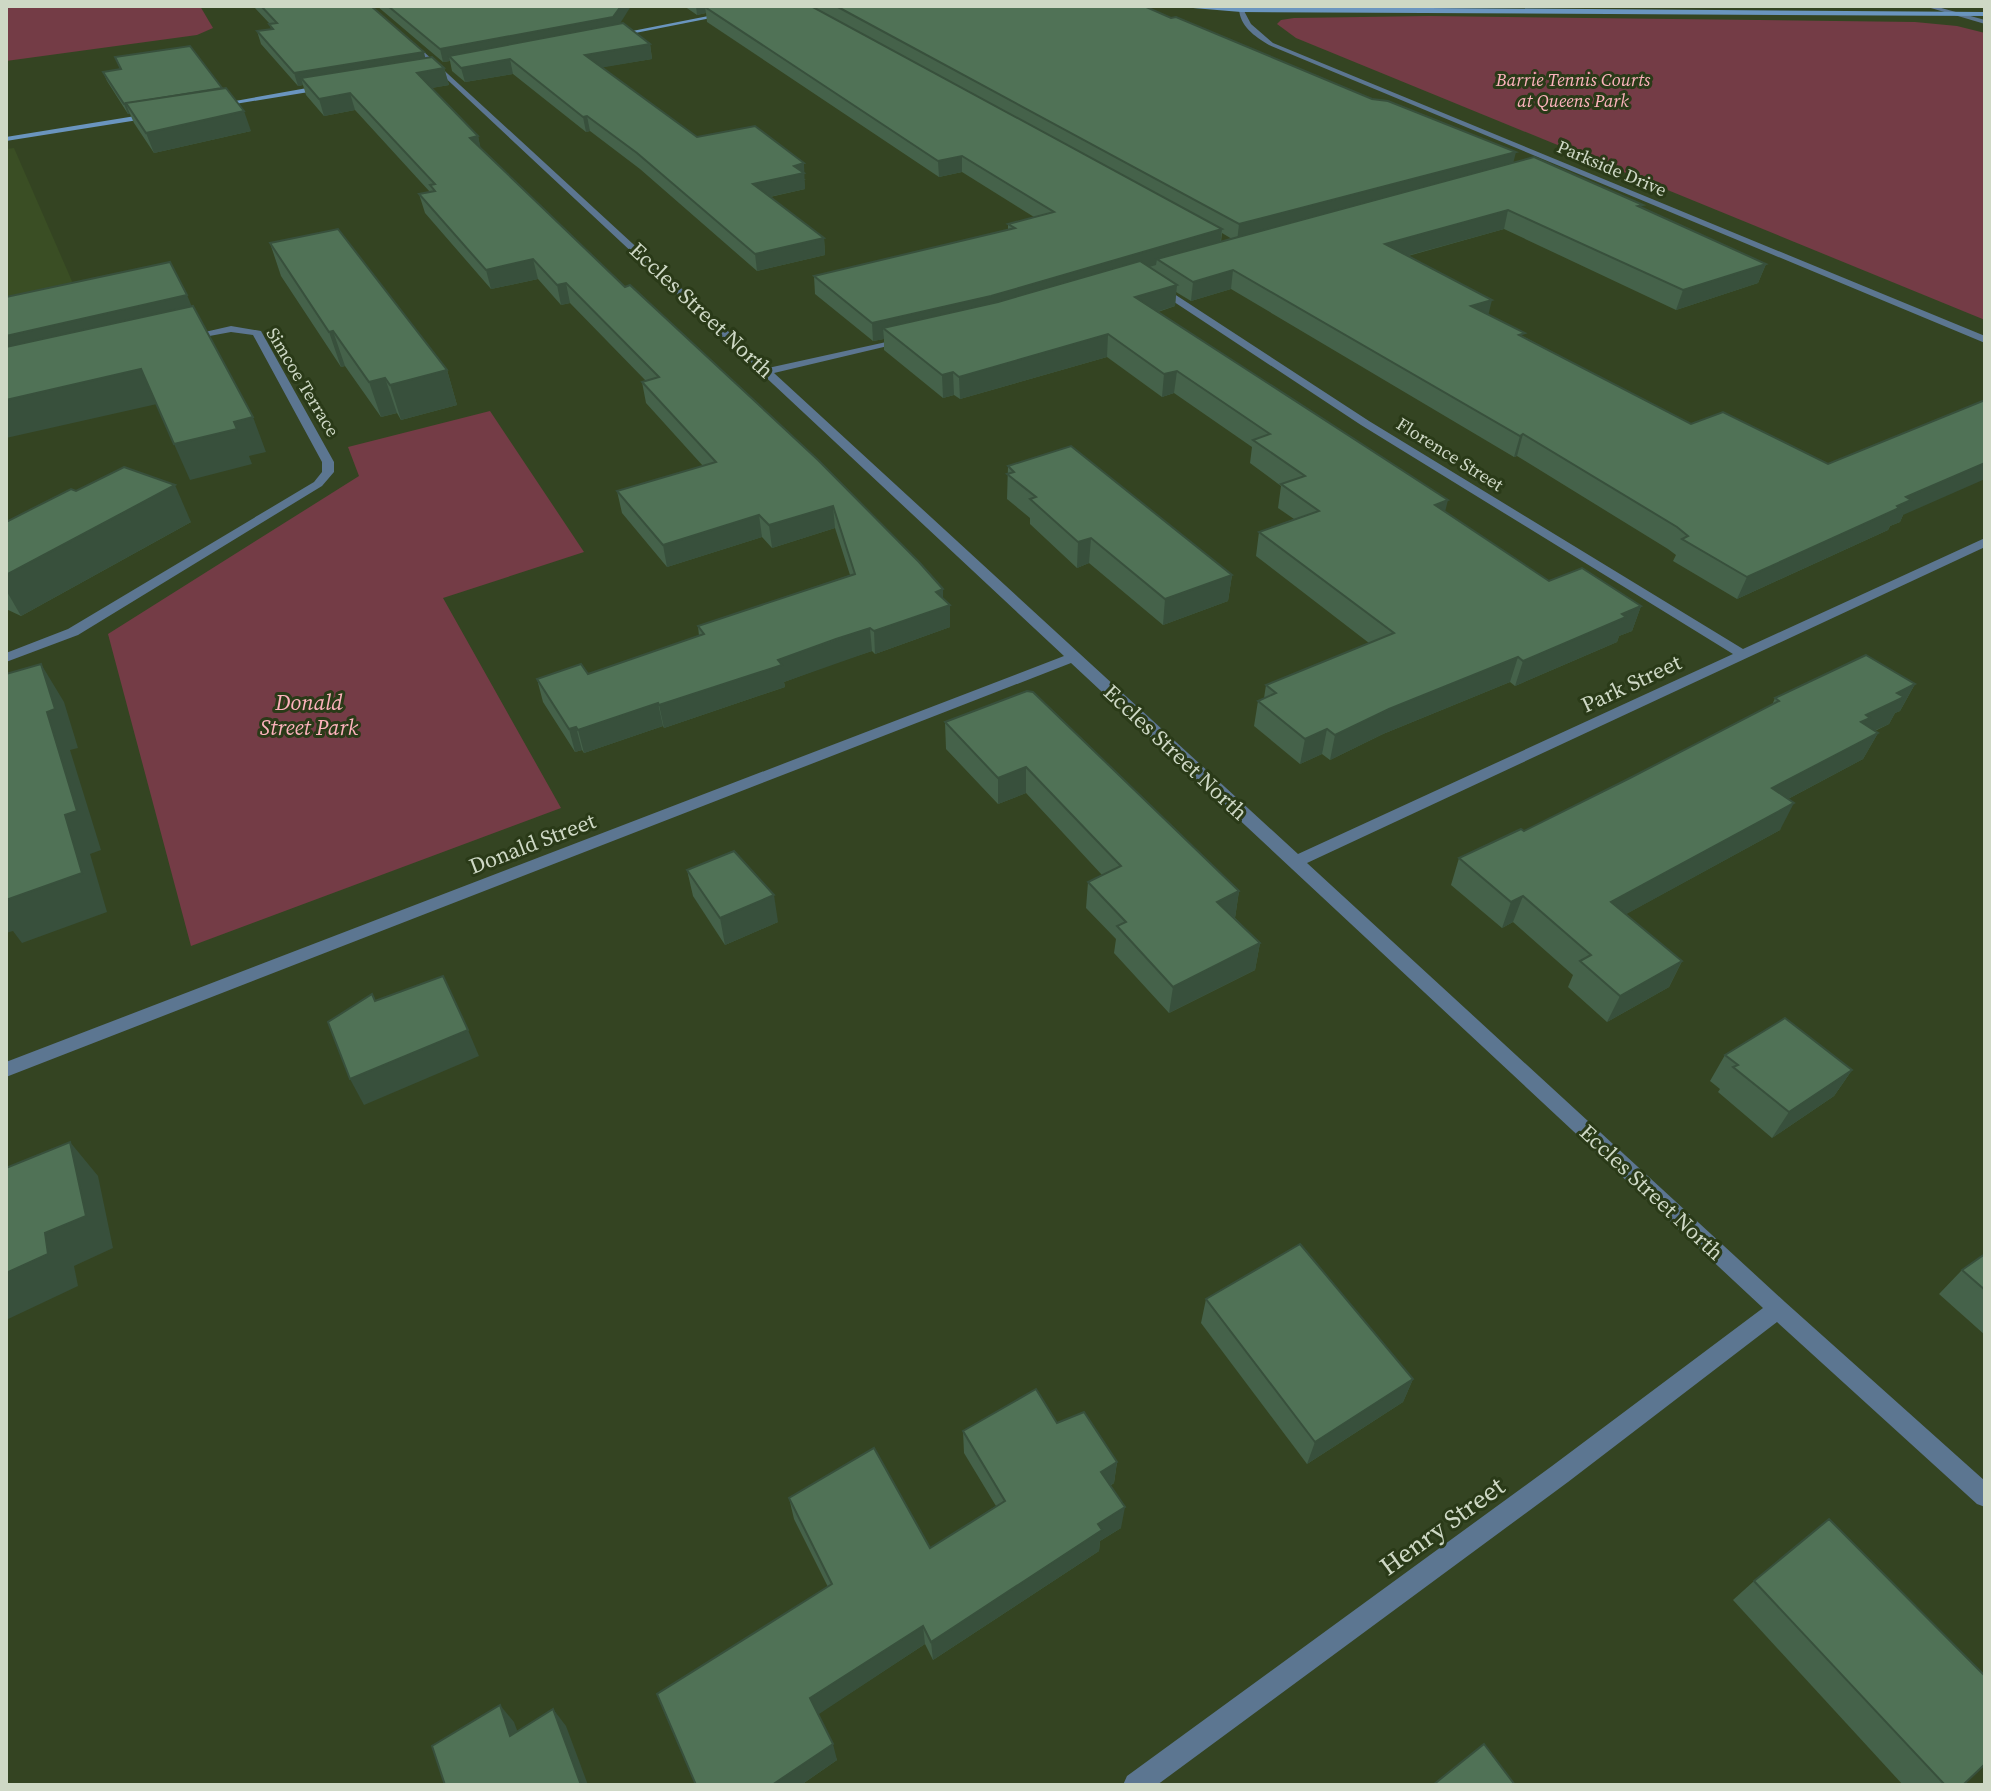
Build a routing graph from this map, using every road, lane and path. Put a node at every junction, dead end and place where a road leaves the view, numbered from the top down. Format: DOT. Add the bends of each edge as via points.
graph roads {
  1 [pos="769,6"];
  2 [pos="1172,6"];
  3 [pos="1927,6"];
  4 [pos="1241,10"];
  5 [pos="1954,14"];
  6 [pos="1985,14"];
  7 [pos="1985,22"];
  8 [pos="611,36"];
  9 [pos="404,37"];
  10 [pos="455,65"];
  11 [pos="440,68"];
  12 [pos="424,71"];
  13 [pos="331,86"];
  14 [pos="207,106"];
  15 [pos="161,114"];
  16 [pos="6,139"];
  17 [pos="1555,162"];
  18 [pos="1539,166"];
  19 [pos="1142,277"];
  20 [pos="918,336"];
  21 [pos="177,340"];
  22 [pos="1985,340"];
  23 [pos="768,371"];
  24 [pos="1981,549"];
  25 [pos="1744,655"];
  26 [pos="1073,657"];
  27 [pos="6,658"];
  28 [pos="1295,862"];
  29 [pos="6,1070"];
  30 [pos="1778,1309"];
  31 [pos="1985,1496"];
  32 [pos="1136,1785"];
  1 -- 8 [label="main road"];
  2 -- 4 [label="main road"];
  3 -- 5 [label="street"];
  4 -- 5 [label="main road"];
  4 -- 17 [label="street, Parkside Drive" via="1255,34 1271,44"];
  5 -- 6 [label="main road"];
  5 -- 7 [label="street"];
  9 -- 11 [label="street, Eccles Street North"];
  10 -- 11 [label="main road"];
  11 -- 12 [label="main road"];
  11 -- 23 [label="street, Eccles Street North"];
  13 -- 14 [label="main road"];
  15 -- 16 [label="main road"];
  17 -- 18 [label="street"];
  17 -- 22 [label="street, Parkside Drive"];
  19 -- 25 [label="street, Florence Street" via="1365,423"];
  20 -- 23 [label="street"];
  21 -- 27 [label="street, Simcoe Terrace" via="223,329 257,333 328,462 328,472 318,484 73,632"];
  23 -- 26 [label="street, Eccles Street North"];
  24 -- 25 [label="street, Park Street"];
  25 -- 28 [label="street, Park Street"];
  26 -- 28 [label="street, Eccles Street North"];
  26 -- 29 [label="street, Donald Street"];
  28 -- 30 [label="street, Eccles Street North"];
  30 -- 31 [label="street, Eccles Street North"];
  30 -- 32 [label="street, Henry Street"];
}
